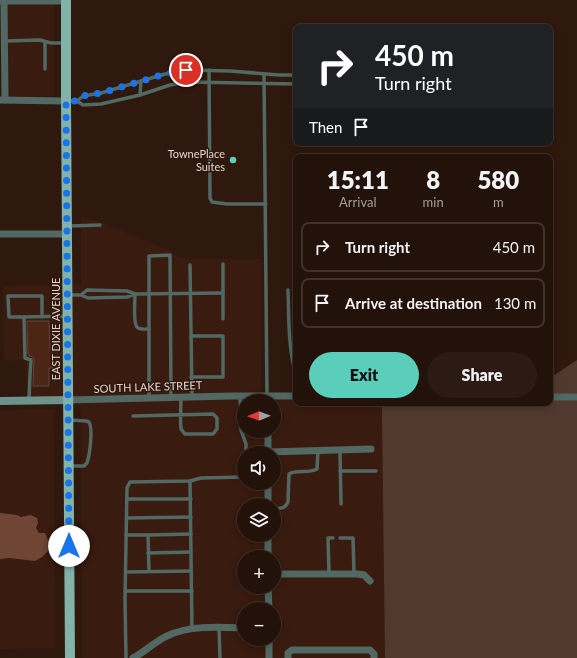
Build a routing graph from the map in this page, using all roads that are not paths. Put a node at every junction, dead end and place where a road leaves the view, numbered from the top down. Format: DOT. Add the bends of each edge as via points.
graph roads {
  1 [pos="66,0"];
  2 [pos="2,1"];
  3 [pos="4,40"];
  4 [pos="45,42"];
  5 [pos="66,43"];
  6 [pos="45,69"];
  7 [pos="209,70"];
  8 [pos="264,74"];
  9 [pos="293,75"];
  10 [pos="141,81"];
  11 [pos="209,82"];
  12 [pos="264,83"];
  13 [pos="293,84"];
  14 [pos="140,95"];
  15 [pos="3,100"];
  16 [pos="66,101"];
  17 [pos="77,101"];
  18 [pos="266,204"];
  19 [pos="100,225"];
  20 [pos="67,230"];
  21 [pos="0,234"];
  22 [pos="223,264"];
  23 [pos="190,266"];
  24 [pos="288,290"];
  25 [pos="116,291"];
  26 [pos="223,293"];
  27 [pos="135,294"];
  28 [pos="150,294"];
  29 [pos="170,294"];
  30 [pos="190,294"];
  31 [pos="68,295"];
  32 [pos="81,295"];
  33 [pos="116,297"];
  34 [pos="68,316"];
  35 [pos="24,317"];
  36 [pos="42,317"];
  37 [pos="223,319"];
  38 [pos="149,329"];
  39 [pos="191,336"];
  40 [pos="293,363"];
  41 [pos="191,378"];
  42 [pos="267,394"];
  43 [pos="237,396"];
  44 [pos="293,396"];
  45 [pos="171,397"];
  46 [pos="181,397"];
  47 [pos="192,397"];
  48 [pos="281,397"];
  49 [pos="553,397"];
  50 [pos="577,397"];
  51 [pos="149,398"];
  52 [pos="0,400"];
  53 [pos="29,400"];
  54 [pos="68,400"];
  55 [pos="181,414"];
  56 [pos="133,416"];
  57 [pos="68,420"];
  58 [pos="371,449"];
  59 [pos="318,450"];
  60 [pos="340,450"];
  61 [pos="281,451"];
  62 [pos="69,466"];
  63 [pos="376,471"];
  64 [pos="340,472"];
  65 [pos="237,477"];
  66 [pos="190,481"];
  67 [pos="127,499"];
  68 [pos="190,499"];
  69 [pos="341,504"];
  70 [pos="281,508"];
  71 [pos="191,517"];
  72 [pos="127,518"];
  73 [pos="148,534"];
  74 [pos="191,534"];
  75 [pos="126,535"];
  76 [pos="332,538"];
  77 [pos="340,538"];
  78 [pos="191,552"];
  79 [pos="148,553"];
  80 [pos="149,571"];
  81 [pos="191,571"];
  82 [pos="126,572"];
  83 [pos="281,574"];
  84 [pos="329,574"];
  85 [pos="354,574"];
  86 [pos="370,580"];
  87 [pos="125,591"];
  88 [pos="192,591"];
  89 [pos="219,627"];
  90 [pos="237,628"];
  91 [pos="192,629"];
  92 [pos="269,646"];
  93 [pos="324,650"];
  94 [pos="70,658"];
  95 [pos="126,658"];
  96 [pos="133,658"];
  97 [pos="220,658"];
  98 [pos="269,658"];
  99 [pos="288,658"];
  100 [pos="324,658"];
  101 [pos="374,658"];
  1 -- 2 [label="street"];
  1 -- 5 [label="main road, EAST DIXIE AVENUE"];
  2 -- 3 [label="street"];
  3 -- 4 [label="lane"];
  3 -- 15 [label="street"];
  4 -- 5 [label="lane"];
  4 -- 6 [label="lane"];
  5 -- 16 [label="main road, EAST DIXIE AVENUE"];
  7 -- 8 [label="lane"];
  7 -- 10 [label="lane" via="186,70"];
  7 -- 11 [label="lane"];
  8 -- 9 [label="lane"];
  8 -- 12 [label="lane"];
  10 -- 14 [label="lane"];
  10 -- 17 [label="lane" via="82,96"];
  11 -- 12 [label="lane"];
  11 -- 14 [label="lane" via="170,85"];
  11 -- 18 [label="lane" via="210,198 212,202 227,204"];
  12 -- 13 [label="lane"];
  12 -- 18 [label="lane"];
  14 -- 17 [label="lane" via="101,104 83,105"];
  15 -- 16 [label="street"];
  16 -- 17 [label="lane"];
  16 -- 20 [label="main road, EAST DIXIE AVENUE"];
  18 -- 42 [label="lane"];
  19 -- 20 [label="lane"];
  20 -- 21 [label="street"];
  20 -- 31 [label="main road, EAST DIXIE AVENUE"];
  22 -- 26 [label="lane"];
  23 -- 30 [label="lane"];
  24 -- 40 [label="lane"];
  25 -- 27 [label="lane" via="127,290"];
  25 -- 32 [label="lane" via="87,290"];
  25 -- 33 [label="lane"];
  26 -- 30 [label="lane"];
  26 -- 37 [label="lane"];
  27 -- 28 [label="lane"];
  27 -- 33 [label="lane"];
  27 -- 38 [label="lane" via="136,326 140,329"];
  28 -- 29 [label="lane"];
  28 -- 29 [label="lane" via="150,256 170,255"];
  28 -- 38 [label="lane"];
  29 -- 30 [label="lane"];
  29 -- 45 [label="lane"];
  30 -- 39 [label="lane"];
  31 -- 32 [label="lane"];
  31 -- 34 [label="main road, EAST DIXIE AVENUE"];
  32 -- 33 [label="lane" via="88,298"];
  34 -- 36 [label="lane"];
  34 -- 54 [label="main road, EAST DIXIE AVENUE"];
  35 -- 36 [label="lane"];
  35 -- 36 [label="lane" via="9,317 8,296 42,296"];
  35 -- 53 [label="lane" via="25,358 31,360"];
  38 -- 51 [label="lane"];
  39 -- 41 [label="lane"];
  39 -- 41 [label="lane" via="223,336 223,377"];
  41 -- 47 [label="lane"];
  43 -- 47 [label="street, SOUTH LAKE STREET"];
  44 -- 48 [label="street, SOUTH LAKE STREET"];
  45 -- 46 [label="street, SOUTH LAKE STREET"];
  45 -- 51 [label="street, SOUTH LAKE STREET"];
  46 -- 47 [label="street, SOUTH LAKE STREET"];
  46 -- 55 [label="lane"];
  49 -- 50 [label="street"];
  51 -- 54 [label="street, SOUTH LAKE STREET"];
  52 -- 53 [label="street, SOUTH LAKE STREET"];
  53 -- 54 [label="street, SOUTH LAKE STREET"];
  54 -- 57 [label="main road, EAST DIXIE AVENUE"];
  55 -- 55 [label="lane" via="181,430 185,434 213,434 217,429 217,418 213,414"];
  55 -- 56 [label="lane"];
  57 -- 62 [label="main road, EAST DIXIE AVENUE"];
  57 -- 62 [label="lane" via="89,422 91,431 88,463 84,466"];
  58 -- 60 [label="street"];
  59 -- 60 [label="street"];
  59 -- 61 [label="street"];
  59 -- 70 [label="lane" via="317,469 312,472 288,474 288,502"];
  60 -- 64 [label="lane"];
  62 -- 94 [label="main road, EAST DIXIE AVENUE"];
  63 -- 64 [label="lane"];
  64 -- 69 [label="lane"];
  65 -- 66 [label="lane" via="201,478"];
  66 -- 67 [label="lane" via="130,482"];
  66 -- 68 [label="lane"];
  67 -- 68 [label="lane"];
  67 -- 72 [label="lane"];
  68 -- 71 [label="lane"];
  71 -- 72 [label="lane"];
  71 -- 74 [label="lane"];
  72 -- 75 [label="lane"];
  73 -- 74 [label="lane"];
  73 -- 75 [label="lane"];
  73 -- 79 [label="lane"];
  74 -- 78 [label="lane"];
  75 -- 82 [label="lane"];
  76 -- 84 [label="lane" via="328,538"];
  77 -- 85 [label="lane" via="353,538"];
  78 -- 79 [label="lane"];
  78 -- 81 [label="lane"];
  79 -- 80 [label="lane"];
  80 -- 81 [label="lane"];
  80 -- 82 [label="lane"];
  81 -- 88 [label="lane"];
  82 -- 87 [label="lane"];
  83 -- 84 [label="street"];
  84 -- 85 [label="street"];
  85 -- 86 [label="street"];
  87 -- 88 [label="lane"];
  87 -- 95 [label="lane"];
  88 -- 91 [label="lane"];
  89 -- 90 [label="street"];
  89 -- 91 [label="street"];
  89 -- 97 [label="lane"];
  91 -- 96 [label="street" via="181,630 167,636"];
  92 -- 98 [label="street"];
  93 -- 99 [label="street" via="292,650 288,653"];
  93 -- 100 [label="street"];
  93 -- 101 [label="street" via="370,650"];
}
